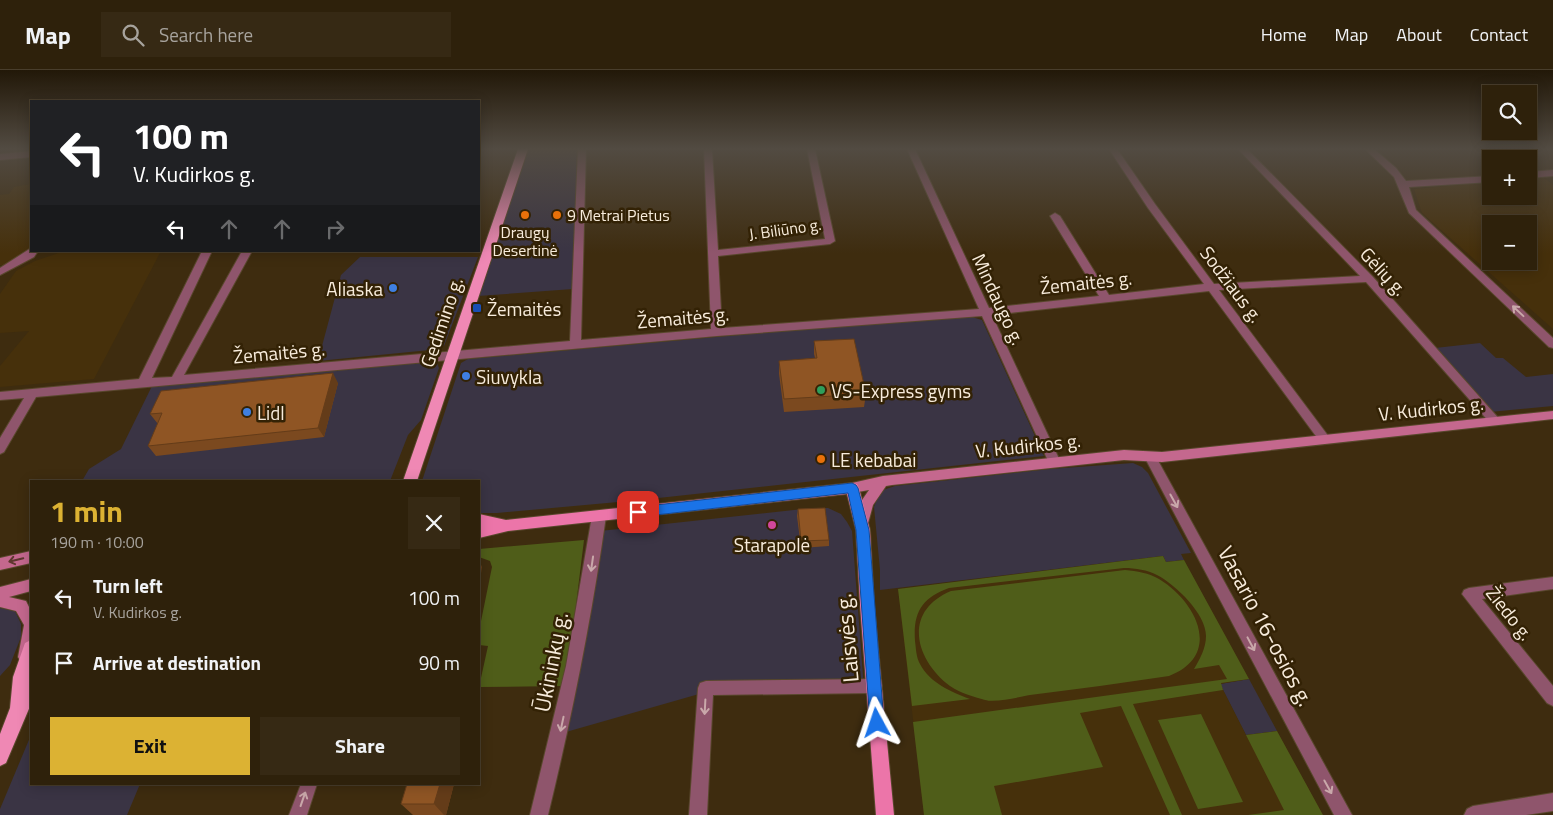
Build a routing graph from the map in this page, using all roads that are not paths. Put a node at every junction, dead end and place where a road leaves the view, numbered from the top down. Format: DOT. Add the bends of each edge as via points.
graph roads {
  1 [pos="511,184"];
  2 [pos="581,184"];
  3 [pos="710,184"];
  4 [pos="818,184"];
  5 [pos="927,184"];
  6 [pos="1136,184"];
  7 [pos="1276,184"];
  8 [pos="1405,184"];
  9 [pos="1409,184"];
  10 [pos="1055,216"];
  11 [pos="32,252"];
  12 [pos="207,252"];
  13 [pos="246,252"];
  14 [pos="714,253"];
  15 [pos="0,272"];
  16 [pos="1369,279"];
  17 [pos="1213,288"];
  18 [pos="1106,298"];
  19 [pos="986,312"];
  20 [pos="717,332"];
  21 [pos="1553,344"];
  22 [pos="575,345"];
  23 [pos="452,356"];
  24 [pos="174,380"];
  25 [pos="143,384"];
  26 [pos="32,394"];
  27 [pos="0,396"];
  28 [pos="1553,415"];
  29 [pos="1495,421"];
  30 [pos="1325,440"];
  31 [pos="0,449"];
  32 [pos="1150,458"];
  33 [pos="1055,463"];
  34 [pos="410,480"];
  35 [pos="883,481"];
  36 [pos="852,488"];
  37 [pos="599,516"];
  38 [pos="480,520"];
  39 [pos="862,523"];
  40 [pos="508,525"];
  41 [pos="480,532"];
  42 [pos="30,557"];
  43 [pos="0,564"];
  44 [pos="1553,582"];
  45 [pos="30,585"];
  46 [pos="0,593"];
  47 [pos="0,601"];
  48 [pos="30,623"];
  49 [pos="30,635"];
  50 [pos="28,655"];
  51 [pos="874,686"];
  52 [pos="30,690"];
  53 [pos="1553,698"];
  54 [pos="18,709"];
  55 [pos="0,757"];
  56 [pos="309,785"];
  57 [pos="1553,802"];
  58 [pos="298,815"];
  59 [pos="539,815"];
  60 [pos="698,815"];
  61 [pos="885,815"];
  62 [pos="1344,815"];
  63 [pos="1473,815"];
  1 -- 23 [label="highway, Gedimino g."];
  2 -- 22 [label="street"];
  3 -- 14 [label="street"];
  4 -- 14 [label="street, J. Biliūno g." via="830,241"];
  5 -- 19 [label="street, Mindaugo g."];
  6 -- 17 [label="street, Sodžiaus g."];
  7 -- 16 [label="street, Gėlių g."];
  8 -- 9 [label="street"];
  21 -- 8 [label="street, one-way" via="1412,211"];
  10 -- 18 [label="street"];
  11 -- 15 [label="street"];
  12 -- 25 [label="street"];
  13 -- 24 [label="street"];
  14 -- 20 [label="street"];
  16 -- 17 [label="street, Žemaitės g."];
  16 -- 29 [label="street, Gėlių g."];
  17 -- 18 [label="street, Žemaitės g."];
  17 -- 30 [label="street, Sodžiaus g."];
  18 -- 19 [label="street, Žemaitės g."];
  19 -- 20 [label="street, Žemaitės g."];
  19 -- 33 [label="street, Mindaugo g."];
  20 -- 22 [label="street, Žemaitės g."];
  22 -- 23 [label="street, Žemaitės g."];
  23 -- 24 [label="street, Žemaitės g."];
  23 -- 34 [label="highway, Gedimino g."];
  24 -- 25 [label="street, Žemaitės g."];
  25 -- 26 [label="street, Žemaitės g."];
  26 -- 27 [label="street, Žemaitės g."];
  26 -- 31 [label="street"];
  28 -- 29 [label="main road, V. Kudirkos g."];
  29 -- 30 [label="main road, V. Kudirkos g."];
  30 -- 32 [label="main road, V. Kudirkos g."];
  32 -- 33 [label="main road, V. Kudirkos g." via="1124,455"];
  32 -- 62 [label="street, Vasario 16-osios g., one-way"];
  33 -- 35 [label="main road, V. Kudirkos g."];
  35 -- 36 [label="main road, V. Kudirkos g."];
  35 -- 39 [label="main road" via="867,503"];
  36 -- 37 [label="main road, V. Kudirkos g."];
  36 -- 39 [label="main road, Laisvės g."];
  37 -- 40 [label="main road, V. Kudirkos g."];
  37 -- 59 [label="street, Ūkininkų g., one-way" via="578,652"];
  38 -- 40 [label="main road, V. Kudirkos g."];
  39 -- 51 [label="main road, Laisvės g."];
  40 -- 41 [label="main road, V. Kudirkos g."];
  42 -- 43 [label="main road, one-way"];
  44 -- 53 [label="street, Žiedo g." via="1469,594"];
  45 -- 46 [label="main road"];
  47 -- 48 [label="main road" via="21,606"];
  49 -- 50 [label="main road"];
  50 -- 54 [label="highway" via="19,689"];
  51 -- 60 [label="street, one-way" via="706,688"];
  51 -- 61 [label="main road, Laisvės g."];
  52 -- 54 [label="highway"];
  54 -- 55 [label="highway"];
  58 -- 56 [label="street, one-way"];
  57 -- 63 [label="street"];
}
